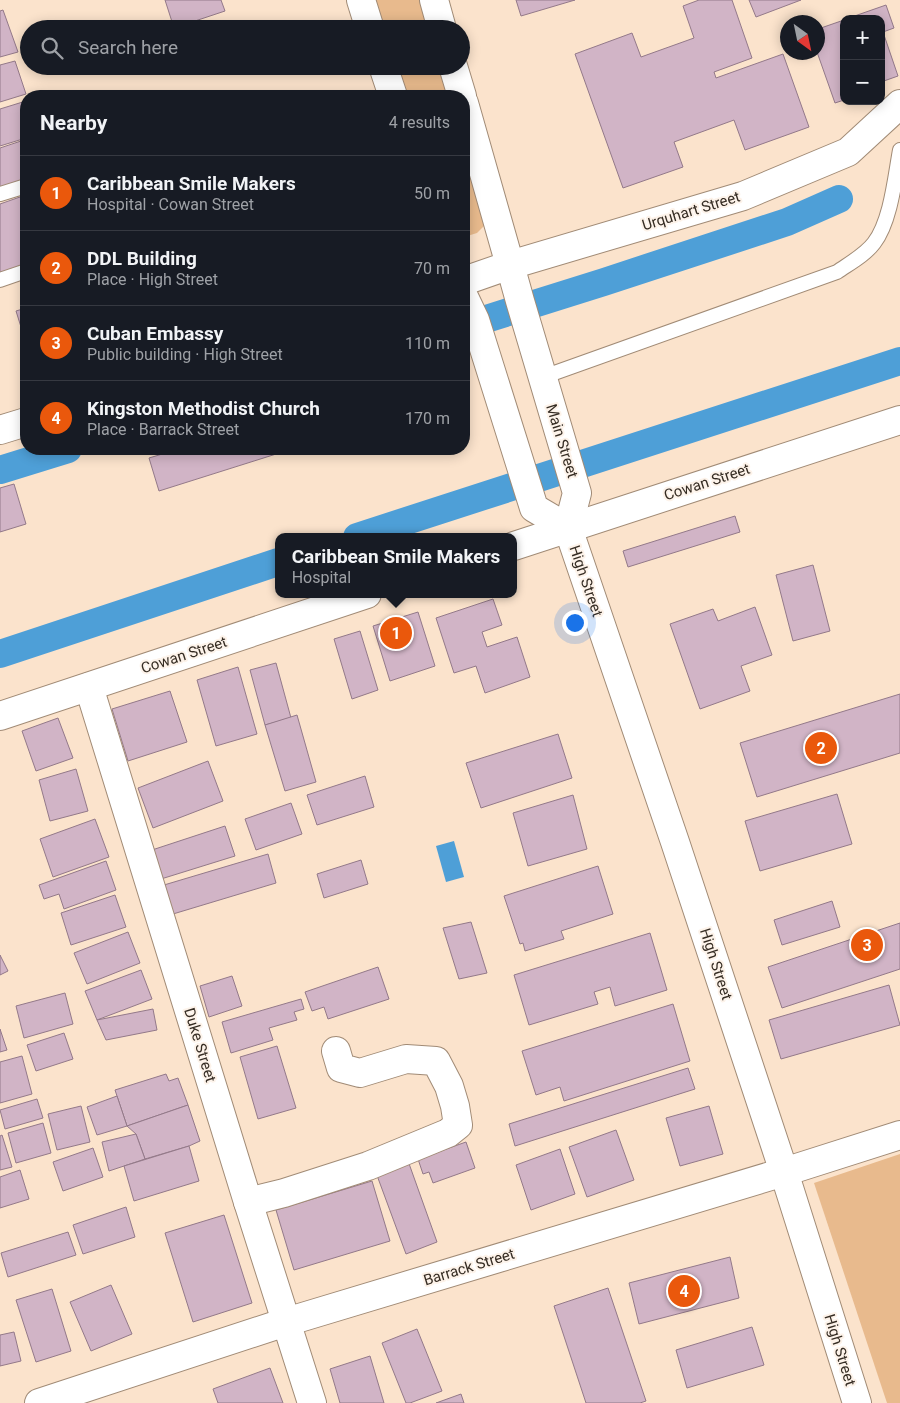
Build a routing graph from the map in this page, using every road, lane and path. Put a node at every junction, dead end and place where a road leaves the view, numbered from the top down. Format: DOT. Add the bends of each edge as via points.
graph roads {
  1 [pos="361,0"];
  2 [pos="434,0"];
  3 [pos="367,20"];
  4 [pos="440,20"];
  5 [pos="386,75"];
  6 [pos="456,75"];
  7 [pos="391,90"];
  8 [pos="460,90"];
  9 [pos="900,104"];
  10 [pos="470,124"];
  11 [pos="900,150"];
  12 [pos="20,188"];
  13 [pos="0,194"];
  14 [pos="510,265"];
  15 [pos="20,273"];
  16 [pos="470,279"];
  17 [pos="0,280"];
  18 [pos="470,312"];
  19 [pos="543,377"];
  20 [pos="900,420"];
  21 [pos="20,424"];
  22 [pos="0,430"];
  23 [pos="568,528"];
  24 [pos="517,545"];
  25 [pos="355,598"];
  26 [pos="89,687"];
  27 [pos="0,716"];
  28 [pos="336,1051"];
  29 [pos="900,1135"];
  30 [pos="784,1172"];
  31 [pos="248,1202"];
  32 [pos="286,1322"];
  33 [pos="39,1403"];
  34 [pos="312,1403"];
  35 [pos="857,1403"];
  1 -- 3 [label="street"];
  2 -- 4 [label="street"];
  5 -- 7 [label="street"];
  6 -- 8 [label="street"];
  9 -- 14 [label="street, Urquhart Street" via="848,152 744,196"];
  10 -- 14 [label="street, Main Street"];
  11 -- 19 [label="lane" via="882,229 862,255 837,272"];
  12 -- 13 [label="lane"];
  14 -- 16 [label="street, Urquhart Street"];
  14 -- 19 [label="street, Main Street"];
  15 -- 17 [label="lane"];
  18 -- 23 [label="street" via="534,508"];
  19 -- 23 [label="street, Main Street" via="577,493"];
  20 -- 23 [label="street, Cowan Street"];
  21 -- 22 [label="street"];
  23 -- 24 [label="street, Cowan Street"];
  23 -- 30 [label="street, High Street"];
  25 -- 26 [label="street, Cowan Street"];
  26 -- 27 [label="street, Cowan Street"];
  26 -- 31 [label="street, Duke Street"];
  28 -- 31 [label="street" via="341,1068 360,1073 406,1059 436,1061 449,1086 458,1125 448,1133 368,1166"];
  29 -- 30 [label="street, Barrack Street"];
  30 -- 32 [label="street, Barrack Street"];
  30 -- 35 [label="street, High Street"];
  31 -- 32 [label="street, Duke Street"];
  32 -- 33 [label="street, Barrack Street"];
  32 -- 34 [label="street, Duke Street"];
}
